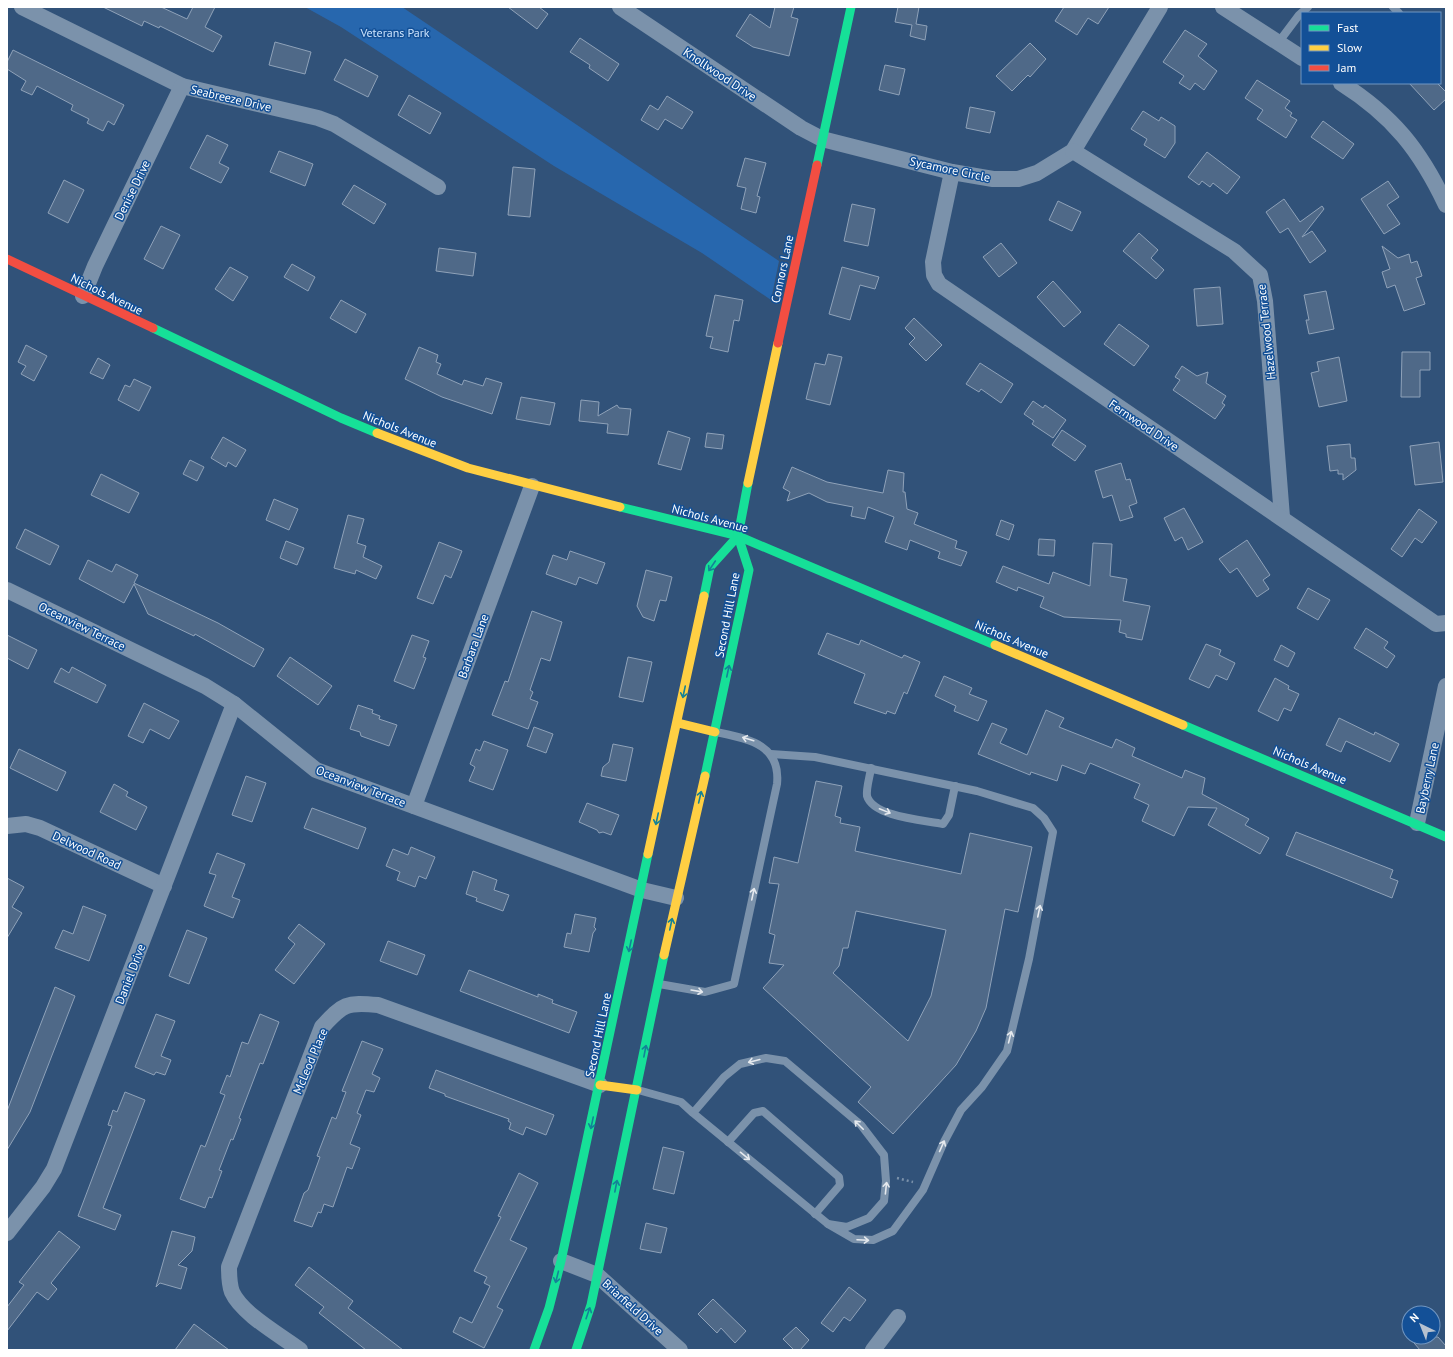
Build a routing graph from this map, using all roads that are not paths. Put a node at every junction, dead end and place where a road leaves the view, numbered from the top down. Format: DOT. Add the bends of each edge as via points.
graph roads {
  1 [pos="22,7"];
  2 [pos="620,7"];
  3 [pos="851,7"];
  4 [pos="1160,7"];
  5 [pos="1223,7"];
  6 [pos="1301,13"];
  7 [pos="1278,43"];
  8 [pos="1301,57"];
  9 [pos="1347,84"];
  10 [pos="182,86"];
  11 [pos="822,139"];
  12 [pos="1073,151"];
  13 [pos="952,172"];
  14 [pos="438,187"];
  15 [pos="1446,205"];
  16 [pos="7,259"];
  17 [pos="83,296"];
  18 [pos="532,486"];
  19 [pos="1282,517"];
  20 [pos="738,536"];
  21 [pos="7,590"];
  22 [pos="1446,623"];
  23 [pos="1446,686"];
  24 [pos="234,704"];
  25 [pos="678,723"];
  26 [pos="715,732"];
  27 [pos="771,754"];
  28 [pos="871,768"];
  29 [pos="955,786"];
  30 [pos="414,806"];
  31 [pos="1417,823"];
  32 [pos="7,826"];
  33 [pos="1446,837"];
  34 [pos="164,886"];
  35 [pos="642,890"];
  36 [pos="676,898"];
  37 [pos="658,984"];
  38 [pos="600,1085"];
  39 [pos="637,1090"];
  40 [pos="693,1113"];
  41 [pos="728,1142"];
  42 [pos="815,1214"];
  43 [pos="828,1224"];
  44 [pos="7,1234"];
  45 [pos="561,1261"];
  46 [pos="598,1275"];
  47 [pos="898,1317"];
  48 [pos="300,1350"];
  49 [pos="534,1350"];
  50 [pos="576,1350"];
  51 [pos="680,1350"];
  52 [pos="873,1350"];
  1 -- 10 [label="street, Seabreeze Drive"];
  2 -- 11 [label="street, Knollwood Drive" via="801,128"];
  3 -- 11 [label="street, Connors Lane"];
  4 -- 12 [label="street, Sycamore Circle"];
  5 -- 7 [label="street"];
  6 -- 7 [label="lane"];
  7 -- 8 [label="street"];
  9 -- 15 [label="street" via="1384,116 1416,150"];
  10 -- 14 [label="street, Seabreeze Drive" via="334,124"];
  10 -- 17 [label="street, Denise Drive"];
  11 -- 13 [label="street, Sycamore Circle"];
  11 -- 20 [label="street, Connors Lane"];
  12 -- 13 [label="street, Sycamore Circle" via="1037,173 1018,179 993,179"];
  12 -- 19 [label="street, Hazelwood Terrace" via="1234,251 1260,275 1265,302"];
  13 -- 19 [label="street, Fernwood Drive" via="933,262 934,274 939,284"];
  16 -- 17 [label="street, Nichols Avenue"];
  17 -- 18 [label="street, Nichols Avenue" via="341,418 448,460"];
  18 -- 20 [label="street, Nichols Avenue"];
  18 -- 30 [label="street, Barbara Lane"];
  19 -- 22 [label="street, Fernwood Drive" via="1436,624"];
  20 -- 25 [label="street, Second Hill Lane, one-way" via="710,567"];
  26 -- 20 [label="street, Second Hill Lane, one-way" via="749,570"];
  20 -- 31 [label="street, Nichols Avenue"];
  21 -- 24 [label="street, Oceanview Terrace" via="206,686"];
  23 -- 31 [label="street, Bayberry Lane"];
  24 -- 30 [label="street, Oceanview Terrace" via="316,770"];
  24 -- 34 [label="street, Daniel Drive"];
  25 -- 26 [label="street"];
  25 -- 35 [label="street, Second Hill Lane, one-way"];
  27 -- 26 [label="lane, one-way" via="754,742"];
  36 -- 26 [label="street, Second Hill Lane, one-way"];
  27 -- 28 [label="lane" via="815,757"];
  37 -- 27 [label="lane, one-way" via="705,992 734,984 777,784 778,770"];
  28 -- 29 [label="lane"];
  28 -- 29 [label="lane, one-way" via="867,795 871,804 886,813 942,824 950,815"];
  43 -- 29 [label="lane, one-way" via="854,1239 873,1240 893,1231 923,1190 961,1110 982,1087 1007,1051 1029,959 1053,832 1044,818 1033,808"];
  30 -- 35 [label="street, Oceanview Terrace"];
  31 -- 33 [label="street, Nichols Avenue"];
  32 -- 34 [label="street, Delwood Road" via="26,824 40,828"];
  34 -- 44 [label="street, Daniel Drive" via="54,1169"];
  35 -- 36 [label="street, Oceanview Terrace"];
  35 -- 38 [label="street, Second Hill Lane, one-way"];
  37 -- 36 [label="street, Second Hill Lane, one-way"];
  39 -- 37 [label="street, Second Hill Lane, one-way"];
  38 -- 39 [label="street"];
  38 -- 45 [label="street, Second Hill Lane, one-way"];
  38 -- 48 [label="street, McLeod Place" via="378,1005 354,1002 336,1011 322,1027 229,1268 230,1286 240,1302 249,1312"];
  39 -- 40 [label="lane" via="681,1102"];
  46 -- 39 [label="street, Second Hill Lane, one-way"];
  40 -- 41 [label="lane"];
  43 -- 40 [label="lane, one-way" via="848,1227 869,1218 884,1201 884,1155 861,1125 786,1060 766,1058 740,1064 724,1077"];
  41 -- 42 [label="lane, one-way"];
  41 -- 42 [label="lane" via="754,1113 763,1111 839,1177 840,1185"];
  42 -- 43 [label="lane"];
  45 -- 46 [label="street, Briarfield Drive"];
  45 -- 49 [label="street, Second Hill Lane, one-way" via="549,1308"];
  50 -- 46 [label="street, Second Hill Lane, one-way"];
  46 -- 51 [label="street, Briarfield Drive"];
  47 -- 52 [label="street"];
}
